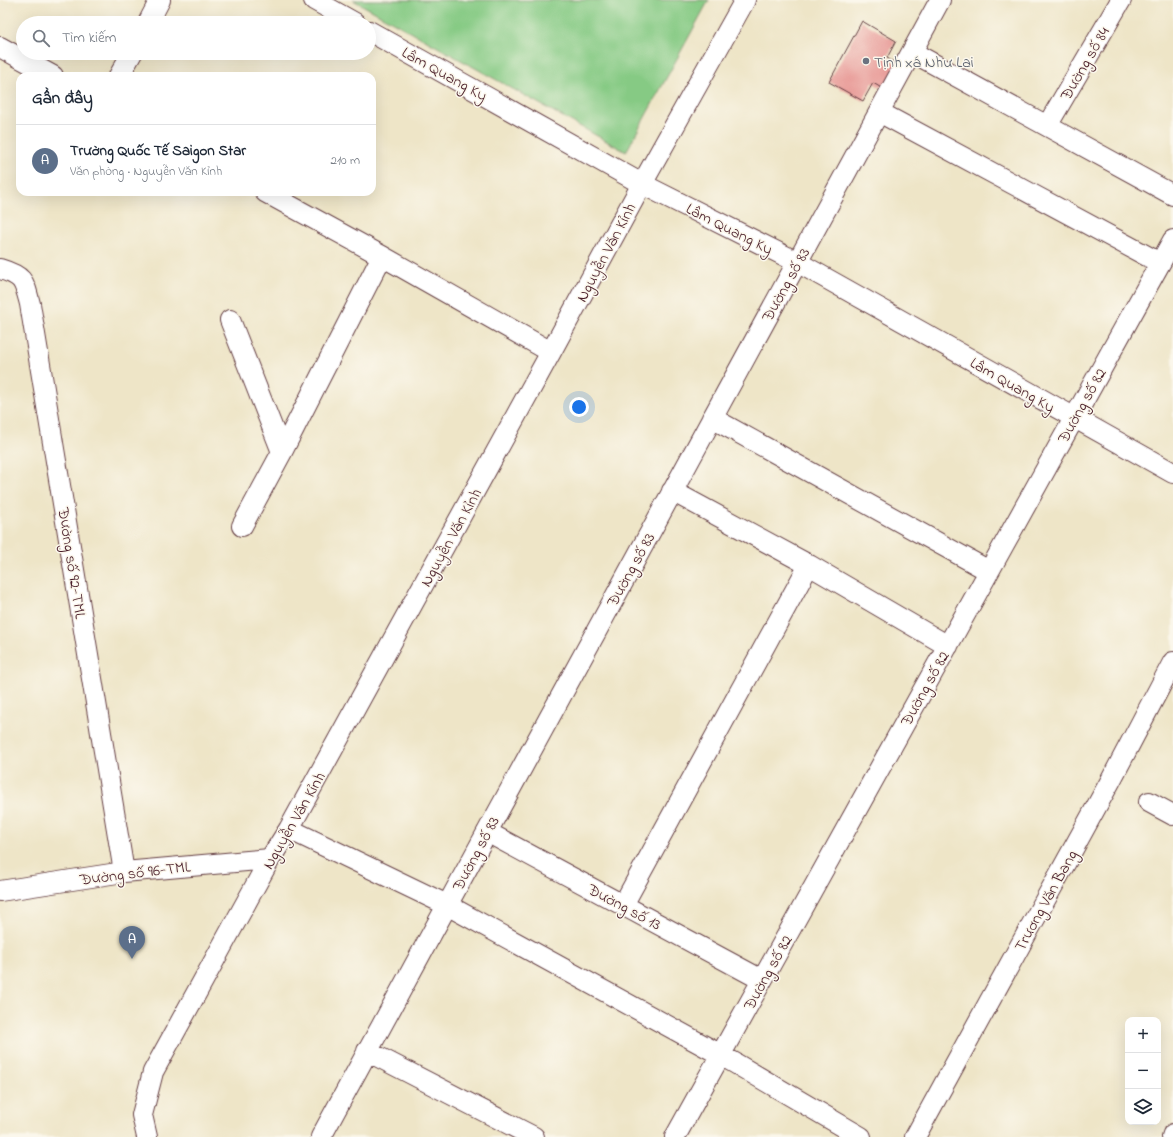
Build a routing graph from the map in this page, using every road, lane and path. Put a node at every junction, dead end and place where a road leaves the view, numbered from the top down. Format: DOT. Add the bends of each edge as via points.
graph roads {
  1 [pos="160,0"];
  2 [pos="314,0"];
  3 [pos="745,0"];
  4 [pos="940,0"];
  5 [pos="1121,0"];
  6 [pos="152,16"];
  7 [pos="343,16"];
  8 [pos="376,35"];
  9 [pos="0,47"];
  10 [pos="912,52"];
  11 [pos="16,56"];
  12 [pos="24,60"];
  13 [pos="128,60"];
  14 [pos="46,72"];
  15 [pos="121,72"];
  16 [pos="879,112"];
  17 [pos="1047,126"];
  18 [pos="642,184"];
  19 [pos="1173,195"];
  20 [pos="272,196"];
  21 [pos="1173,240"];
  22 [pos="382,256"];
  23 [pos="797,262"];
  24 [pos="1160,263"];
  25 [pos="0,269"];
  26 [pos="230,320"];
  27 [pos="551,352"];
  28 [pos="712,418"];
  29 [pos="1074,418"];
  30 [pos="282,452"];
  31 [pos="1173,473"];
  32 [pos="672,491"];
  33 [pos="242,526"];
  34 [pos="809,565"];
  35 [pos="989,571"];
  36 [pos="948,646"];
  37 [pos="1173,662"];
  38 [pos="1149,802"];
  39 [pos="1173,816"];
  40 [pos="289,829"];
  41 [pos="487,832"];
  42 [pos="270,859"];
  43 [pos="124,872"];
  44 [pos="0,891"];
  45 [pos="447,904"];
  46 [pos="623,905"];
  47 [pos="762,980"];
  48 [pos="367,1051"];
  49 [pos="721,1055"];
  50 [pos="1173,1134"];
  51 [pos="147,1137"];
  52 [pos="320,1137"];
  53 [pos="534,1137"];
  54 [pos="675,1137"];
  55 [pos="861,1137"];
  56 [pos="915,1137"];
  57 [pos="1172,1137"];
  1 -- 6 [label="street"];
  2 -- 7 [label="street"];
  3 -- 18 [label="street, Nguyễn Văn Kỉnh"];
  4 -- 10 [label="street, Đường số 83"];
  5 -- 17 [label="street, Đường số 84"];
  8 -- 18 [label="street, Lâm Quang Ky"];
  9 -- 11 [label="street"];
  10 -- 16 [label="street, Đường số 83"];
  10 -- 17 [label="street"];
  12 -- 14 [label="street"];
  13 -- 15 [label="street"];
  16 -- 23 [label="street, Đường số 83"];
  16 -- 24 [label="street"];
  17 -- 19 [label="street"];
  18 -- 23 [label="street, Lâm Quang Ky"];
  18 -- 27 [label="street, Nguyễn Văn Kỉnh"];
  20 -- 22 [label="street"];
  21 -- 24 [label="street, Đường số 82"];
  22 -- 27 [label="street"];
  22 -- 30 [label="street"];
  23 -- 28 [label="street, Đường số 83"];
  23 -- 29 [label="street, Lâm Quang Ky"];
  24 -- 29 [label="street, Đường số 82"];
  25 -- 43 [label="street, Đường số 92-TML" via="13,272 24,282 30,304"];
  26 -- 30 [label="street"];
  27 -- 40 [label="street, Nguyễn Văn Kỉnh"];
  28 -- 32 [label="street, Đường số 83"];
  28 -- 35 [label="street"];
  29 -- 31 [label="street, Lâm Quang Ky"];
  29 -- 35 [label="street, Đường số 82"];
  30 -- 33 [label="street"];
  32 -- 34 [label="street"];
  32 -- 41 [label="street, Đường số 83"];
  34 -- 36 [label="street"];
  34 -- 46 [label="street"];
  35 -- 36 [label="street, Đường số 82"];
  36 -- 47 [label="street, Đường số 82"];
  37 -- 56 [label="street, Trương Văn Bang"];
  38 -- 39 [label="street"];
  40 -- 42 [label="street, Nguyễn Văn Kỉnh"];
  40 -- 45 [label="street"];
  41 -- 45 [label="street, Đường số 83"];
  41 -- 46 [label="street, Đường số 13"];
  42 -- 43 [label="street, Đường số 96-TML"];
  42 -- 51 [label="street, Nguyễn Văn Kỉnh" via="153,1072 142,1115"];
  43 -- 44 [label="street, Đường số 96-TML"];
  45 -- 48 [label="street, Đường số 83"];
  45 -- 49 [label="street"];
  46 -- 47 [label="street, Đường số 13"];
  47 -- 49 [label="street, Đường số 82"];
  48 -- 52 [label="street, Đường số 83"];
  48 -- 53 [label="street"];
  49 -- 54 [label="street, Đường số 82"];
  49 -- 55 [label="street"];
  50 -- 57 [label="street"];
}
